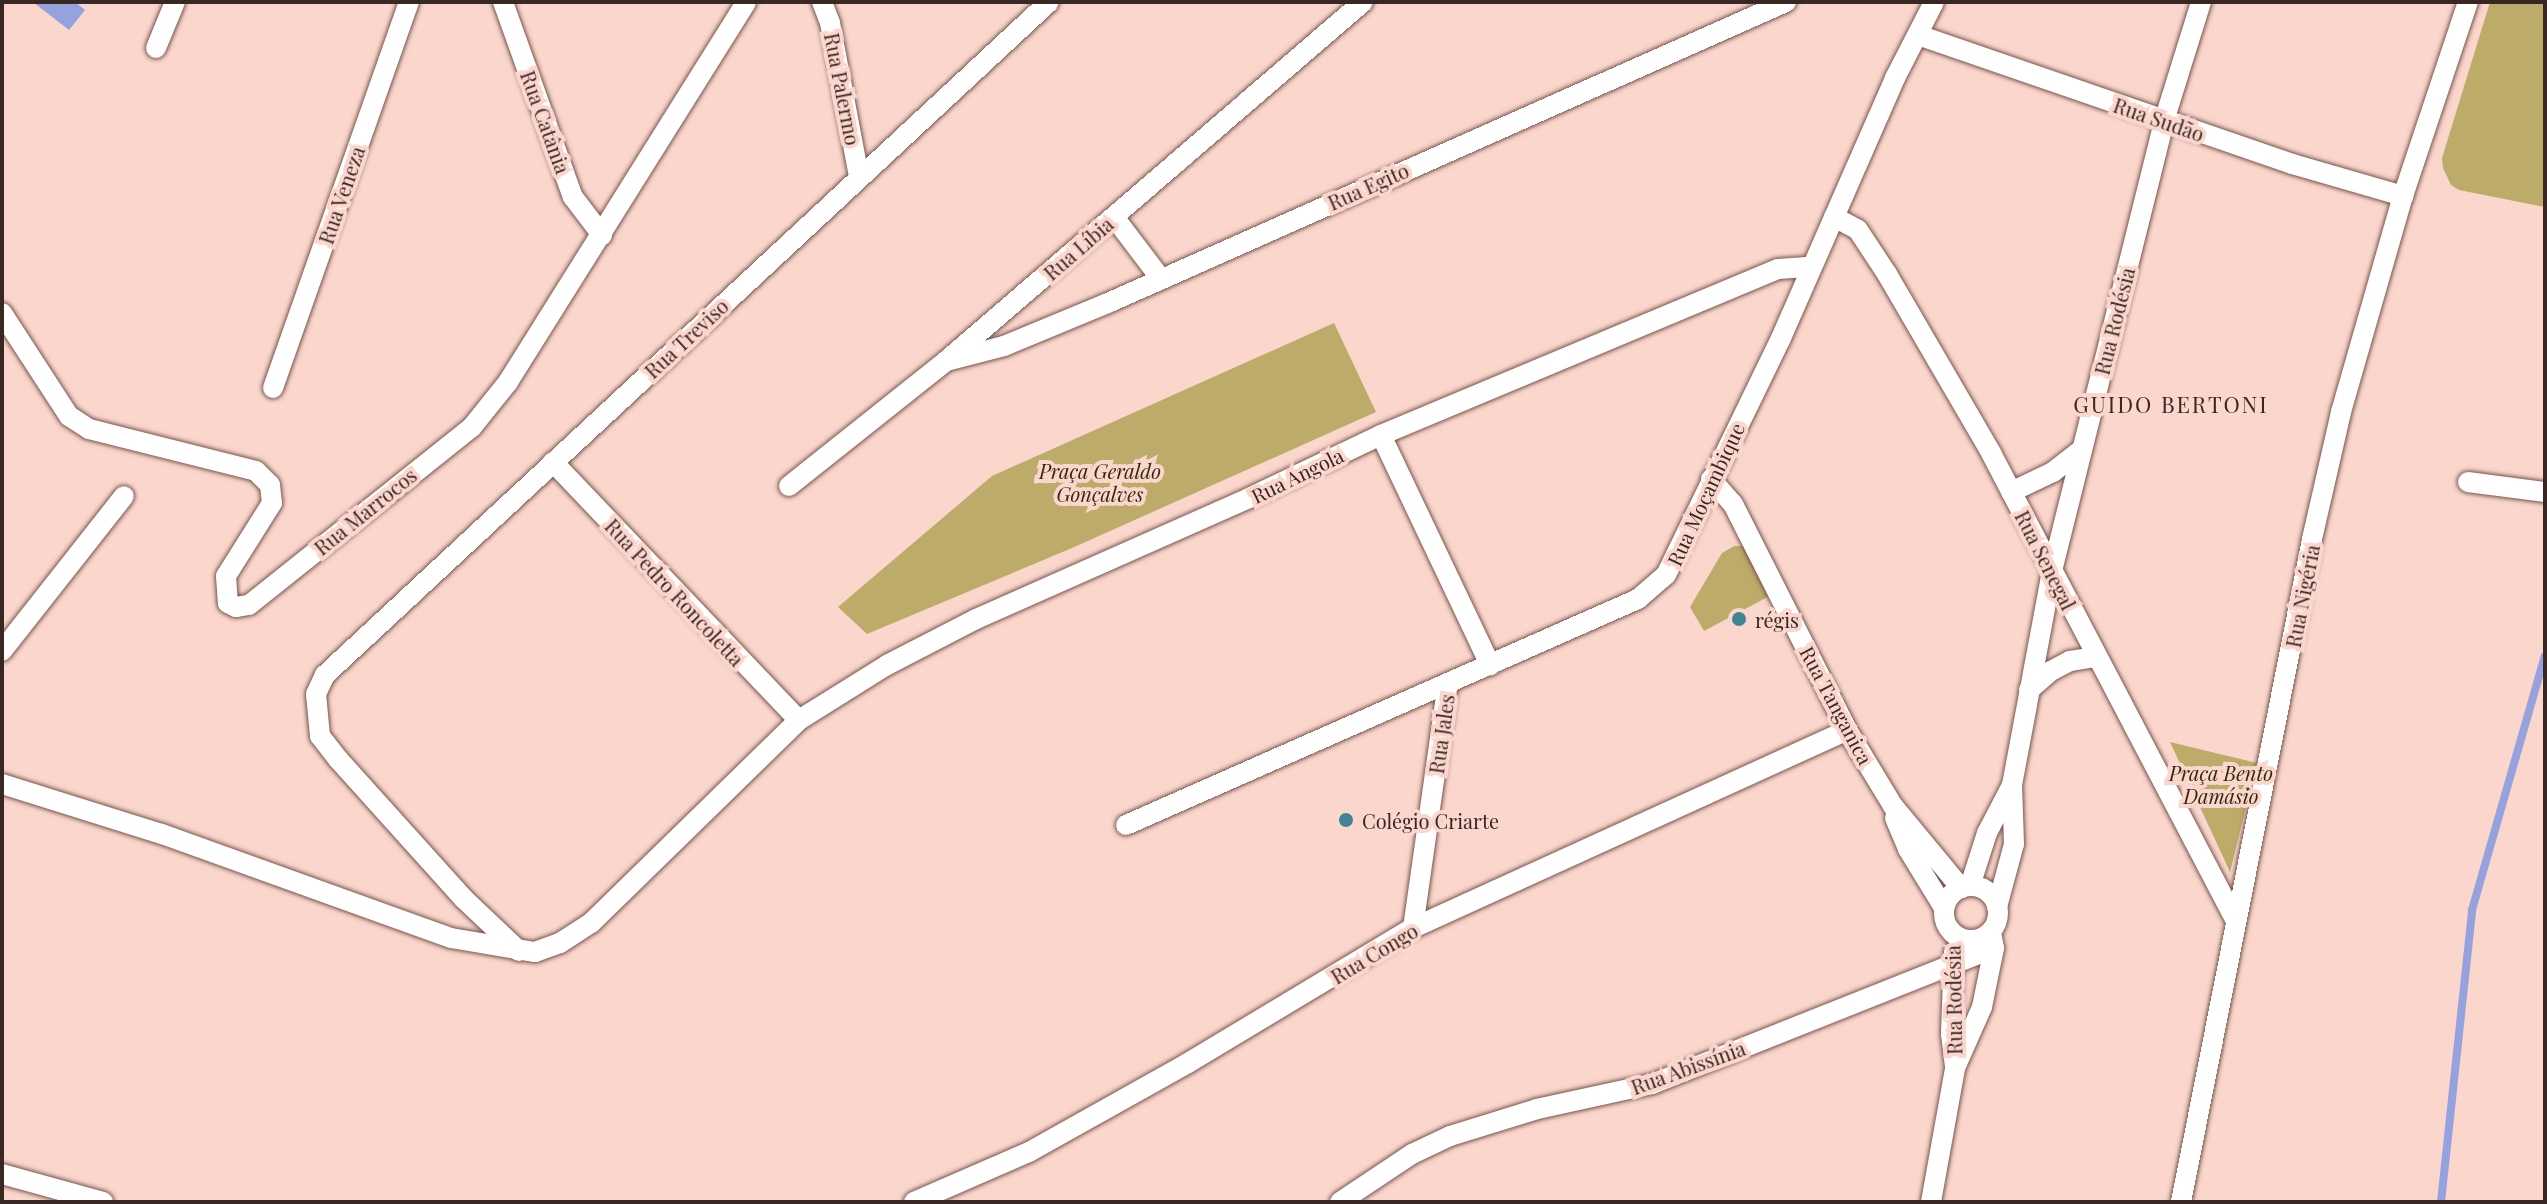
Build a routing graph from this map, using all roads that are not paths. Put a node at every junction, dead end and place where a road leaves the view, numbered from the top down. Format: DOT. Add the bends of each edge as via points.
graph roads {
  1 [pos="175,2"];
  2 [pos="409,2"];
  3 [pos="503,2"];
  4 [pos="746,2"];
  5 [pos="822,2"];
  6 [pos="1049,2"];
  7 [pos="1363,2"];
  8 [pos="1786,2"];
  9 [pos="1934,2"];
  10 [pos="2201,2"];
  11 [pos="2468,2"];
  12 [pos="1918,35"];
  13 [pos="156,48"];
  14 [pos="2164,121"];
  15 [pos="859,177"];
  16 [pos="2403,196"];
  17 [pos="1114,217"];
  18 [pos="1834,217"];
  19 [pos="602,235"];
  20 [pos="1810,267"];
  21 [pos="1161,279"];
  22 [pos="2,313"];
  23 [pos="946,361"];
  24 [pos="273,388"];
  25 [pos="1381,435"];
  26 [pos="2082,449"];
  27 [pos="553,462"];
  28 [pos="1711,479"];
  29 [pos="2468,482"];
  30 [pos="789,486"];
  31 [pos="2011,492"];
  32 [pos="2545,492"];
  33 [pos="124,496"];
  34 [pos="2052,571"];
  35 [pos="2,651"];
  36 [pos="2096,657"];
  37 [pos="1490,665"];
  38 [pos="1448,683"];
  39 [pos="2029,690"];
  40 [pos="799,720"];
  41 [pos="1847,730"];
  42 [pos="2,784"];
  43 [pos="2012,785"];
  44 [pos="1893,806"];
  45 [pos="1126,825"];
  46 [pos="1966,887"];
  47 [pos="1997,907"];
  48 [pos="1944,908"];
  49 [pos="2236,921"];
  50 [pos="1413,928"];
  51 [pos="1952,933"];
  52 [pos="1992,940"];
  53 [pos="519,951"];
  54 [pos="1955,962"];
  55 [pos="1955,1068"];
  56 [pos="2,1174"];
  57 [pos="103,1202"];
  58 [pos="914,1202"];
  59 [pos="1340,1202"];
  60 [pos="1931,1202"];
  61 [pos="2181,1202"];
  1 -- 13 [label="street"];
  2 -- 24 [label="street, Rua Veneza"];
  3 -- 19 [label="street, Rua Catânia" via="573,197"];
  4 -- 19 [label="street, Rua Marrocos"];
  5 -- 15 [label="street, Rua Palermo"];
  6 -- 15 [label="street, Rua Treviso"];
  7 -- 17 [label="street, Rua Líbia"];
  8 -- 21 [label="street, Rua Egito"];
  9 -- 12 [label="street, Rua Moçambique"];
  10 -- 14 [label="street, Rua Rodésia"];
  11 -- 16 [label="street, Rua Nigéria"];
  12 -- 14 [label="street, Rua Sudão"];
  12 -- 18 [label="street, Rua Moçambique"];
  14 -- 16 [label="street, Rua Sudão"];
  14 -- 26 [label="street, Rua Rodésia"];
  15 -- 27 [label="street, Rua Treviso"];
  16 -- 49 [label="street, Rua Nigéria" via="2341,412"];
  17 -- 21 [label="street"];
  17 -- 23 [label="street, Rua Líbia"];
  18 -- 20 [label="street, Rua Moçambique"];
  18 -- 31 [label="street, Rua Senegal" via="1858,230 1887,274"];
  19 -- 22 [label="street, Rua Marrocos" via="508,382 472,427 280,582 249,605 236,607 228,603 226,576 272,503 270,485 256,471 89,429 69,416"];
  20 -- 25 [label="street, Rua Angola" via="1778,269"];
  20 -- 28 [label="street, Rua Moçambique"];
  21 -- 23 [label="street, Rua Egito" via="1004,346"];
  23 -- 30 [label="street, Rua Líbia"];
  25 -- 37 [label="street"];
  25 -- 40 [label="street, Rua Angola" via="976,619 887,665"];
  26 -- 31 [label="street" via="2053,472"];
  26 -- 34 [label="street, Rua Rodésia"];
  27 -- 40 [label="street, Rua Pedro Roncoletta"];
  27 -- 53 [label="street, Rua Treviso" via="325,675 316,694 320,736 464,899"];
  28 -- 37 [label="street, Rua Moçambique" via="1666,575 1638,599"];
  28 -- 41 [label="street, Rua Tanganica" via="1733,504"];
  29 -- 32 [label="street"];
  31 -- 34 [label="street, Rua Senegal"];
  33 -- 35 [label="street"];
  34 -- 36 [label="street, Rua Senegal"];
  34 -- 39 [label="street, Rua Rodésia"];
  36 -- 39 [label="street" via="2070,661"];
  36 -- 49 [label="street, Rua Senegal"];
  37 -- 38 [label="street, Rua Moçambique"];
  38 -- 45 [label="street, Rua Moçambique"];
  38 -- 50 [label="street, Rua Jales"];
  39 -- 43 [label="street, Rua Rodésia"];
  40 -- 53 [label="street, Rua Angola" via="591,923 560,943 535,952"];
  41 -- 44 [label="street, Rua Tanganica"];
  41 -- 50 [label="street, Rua Congo"];
  42 -- 53 [label="street" via="162,834 451,938"];
  43 -- 46 [label="street, Rua Rodésia"];
  43 -- 47 [label="street, Rua Rodésia" via="2014,844"];
  44 -- 46 [label="street, Rua Tanganica"];
  44 -- 48 [label="street, Rua Tanganica" via="1908,849"];
  46 -- 47 [label="street" via="1987,892"];
  46 -- 48 [label="street" via="1947,899"];
  47 -- 52 [label="street"];
  48 -- 51 [label="street"];
  49 -- 61 [label="street, Rua Nigéria"];
  50 -- 58 [label="street, Rua Congo" via="1029,1152"];
  51 -- 52 [label="street" via="1963,939"];
  51 -- 54 [label="street, Rua Rodésia"];
  52 -- 54 [label="street, Rua Abissínia"];
  52 -- 55 [label="street, Rua Rodésia" via="1982,1007"];
  54 -- 55 [label="street, Rua Rodésia"];
  54 -- 59 [label="street, Rua Abissínia" via="1652,1084 1537,1109 1450,1136 1412,1154"];
  55 -- 60 [label="street"];
  56 -- 57 [label="street"];
}
